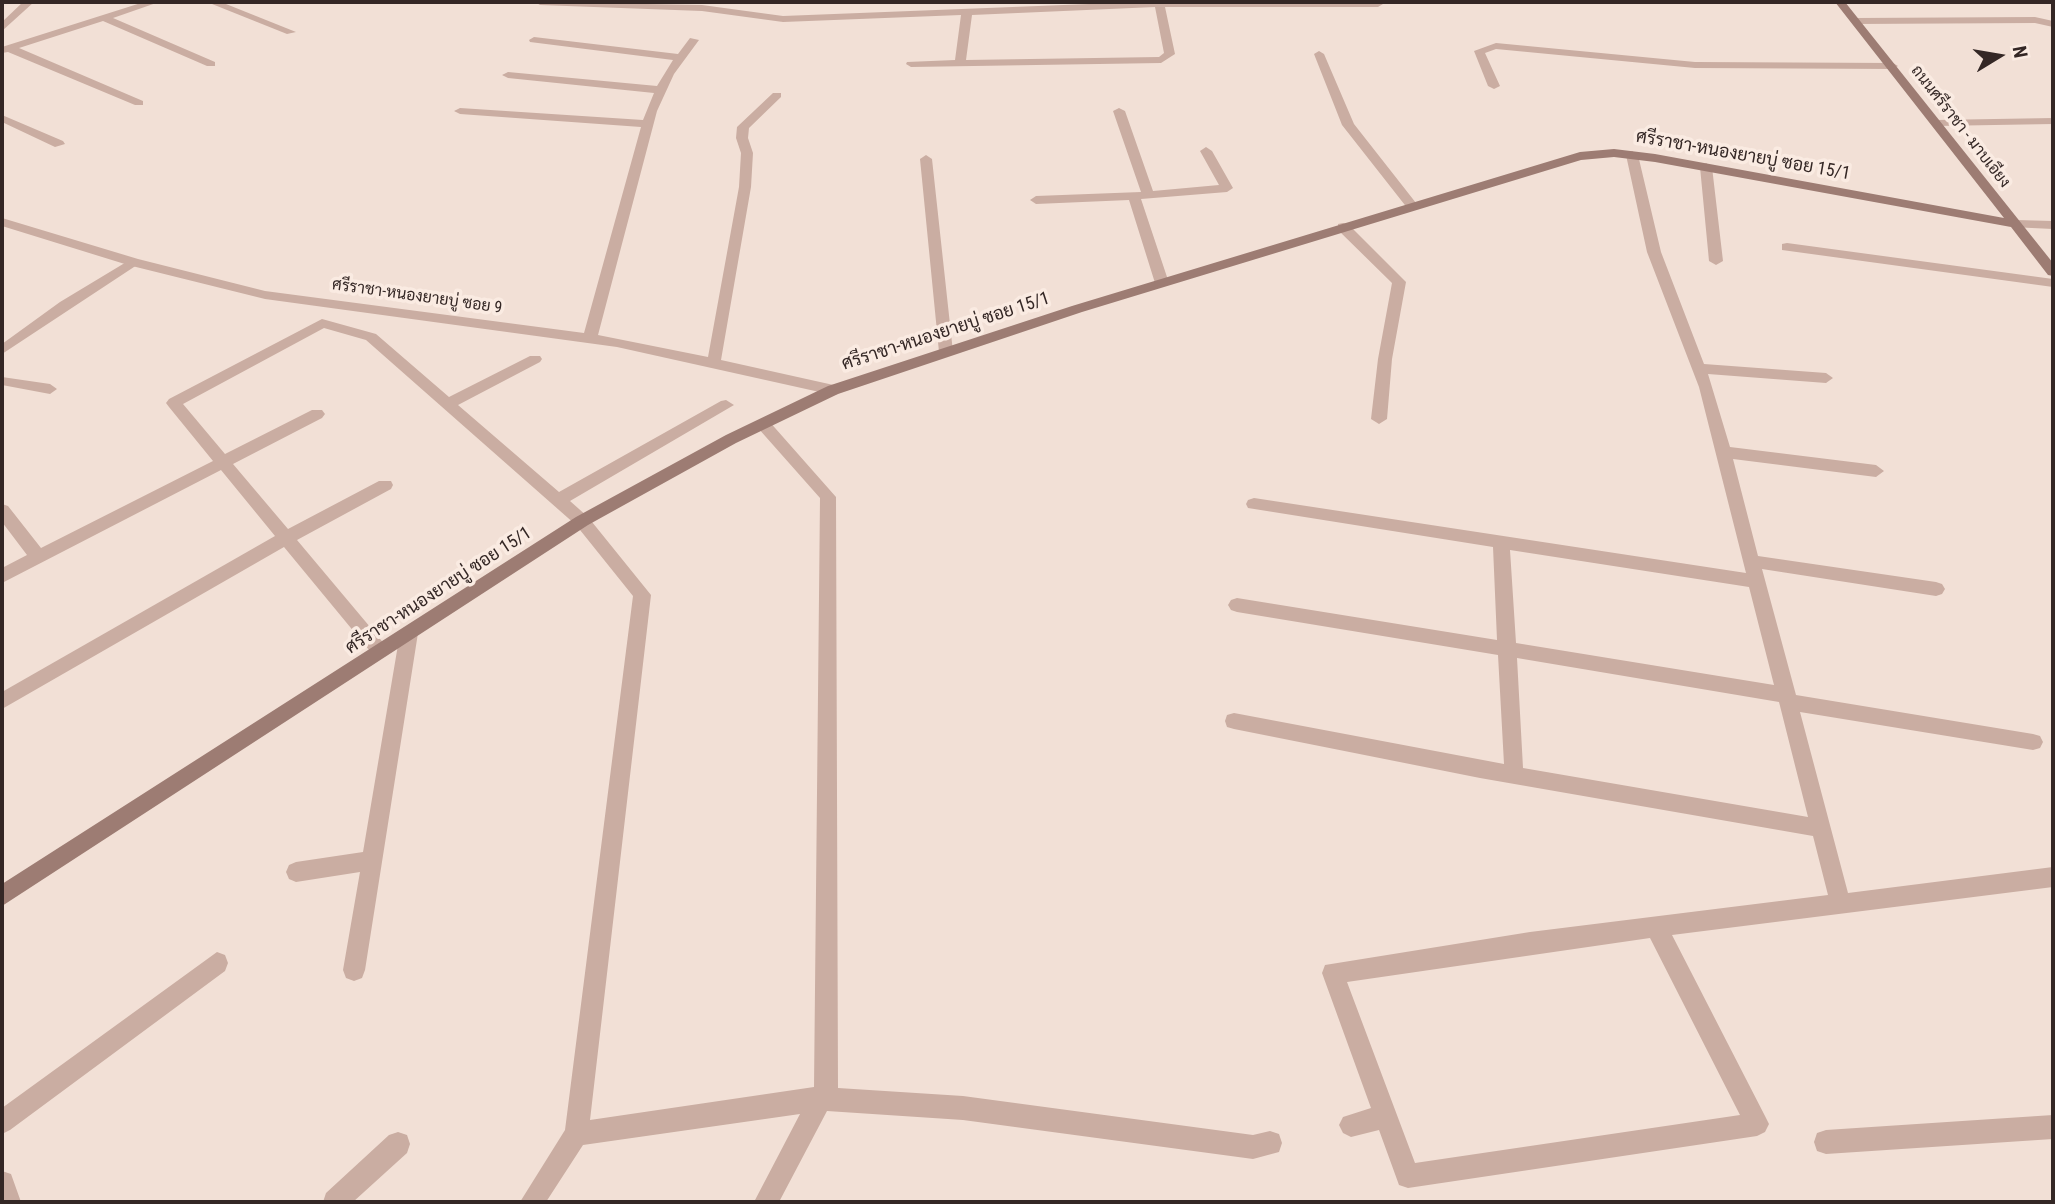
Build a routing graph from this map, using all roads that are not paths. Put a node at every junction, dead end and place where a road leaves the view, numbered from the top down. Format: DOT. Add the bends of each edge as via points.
graph roads {
  1 [pos="29,2"];
  2 [pos="154,2"];
  3 [pos="212,2"];
  4 [pos="542,2"];
  5 [pos="1377,2"];
  6 [pos="1840,2"];
  7 [pos="1160,3"];
  8 [pos="639,4"];
  9 [pos="736,7"];
  10 [pos="967,12"];
  11 [pos="103,18"];
  12 [pos="1856,21"];
  13 [pos="2053,24"];
  14 [pos="2,28"];
  15 [pos="291,32"];
  16 [pos="534,40"];
  17 [pos="694,40"];
  18 [pos="5,49"];
  19 [pos="1319,54"];
  20 [pos="681,58"];
  21 [pos="211,64"];
  22 [pos="911,64"];
  23 [pos="960,64"];
  24 [pos="1893,66"];
  25 [pos="508,75"];
  26 [pos="1494,86"];
  27 [pos="661,90"];
  28 [pos="777,95"];
  29 [pos="139,103"];
  30 [pos="460,111"];
  31 [pos="1119,111"];
  32 [pos="2,118"];
  33 [pos="2053,121"];
  34 [pos="1936,123"];
  35 [pos="647,124"];
  36 [pos="59,144"];
  37 [pos="1206,151"];
  38 [pos="1632,155"];
  39 [pos="926,159"];
  40 [pos="1706,167"];
  41 [pos="1141,196"];
  42 [pos="1036,200"];
  43 [pos="1412,206"];
  44 [pos="2,222"];
  45 [pos="2015,224"];
  46 [pos="2053,225"];
  47 [pos="1343,227"];
  48 [pos="1787,247"];
  49 [pos="1716,261"];
  50 [pos="133,262"];
  51 [pos="2053,272"];
  52 [pos="1162,283"];
  53 [pos="2053,283"];
  54 [pos="590,338"];
  55 [pos="2,350"];
  56 [pos="946,352"];
  57 [pos="535,359"];
  58 [pos="713,363"];
  59 [pos="1699,368"];
  60 [pos="1826,379"];
  61 [pos="2,381"];
  62 [pos="50,388"];
  63 [pos="833,390"];
  64 [pos="446,405"];
  65 [pos="726,405"];
  66 [pos="317,414"];
  67 [pos="1379,419"];
  68 [pos="763,424"];
  69 [pos="1723,452"];
  70 [pos="223,463"];
  71 [pos="1876,471"];
  72 [pos="385,485"];
  73 [pos="558,500"];
  74 [pos="1254,504"];
  75 [pos="2,510"];
  76 [pos="582,522"];
  77 [pos="286,538"];
  78 [pos="1501,543"];
  79 [pos="38,557"];
  80 [pos="1751,561"];
  81 [pos="2,576"];
  82 [pos="1756,581"];
  83 [pos="1936,589"];
  84 [pos="1237,605"];
  85 [pos="409,633"];
  86 [pos="1508,650"];
  87 [pos="380,652"];
  88 [pos="1787,698"];
  89 [pos="2,701"];
  90 [pos="1234,721"];
  91 [pos="2033,742"];
  92 [pos="1514,775"];
  93 [pos="1820,828"];
  94 [pos="372,860"];
  95 [pos="296,873"];
  96 [pos="2053,877"];
  97 [pos="2,896"];
  98 [pos="1841,905"];
  99 [pos="1657,929"];
  100 [pos="217,963"];
  101 [pos="354,970"];
  102 [pos="820,1099"];
  103 [pos="1385,1117"];
  104 [pos="2,1122"];
  105 [pos="1351,1125"];
  106 [pos="2053,1127"];
  107 [pos="576,1134"];
  108 [pos="1826,1142"];
  109 [pos="398,1143"];
  110 [pos="1270,1143"];
  111 [pos="2,1183"];
  112 [pos="9,1202"];
  113 [pos="335,1202"];
  114 [pos="531,1202"];
  115 [pos="766,1202"];
  1 -- 14 [label="street"];
  2 -- 11 [label="street"];
  3 -- 15 [label="street"];
  4 -- 8 [label="street"];
  5 -- 7 [label="street"];
  6 -- 12 [label="street, ถนนศรีราชา - มาบเอียง"];
  7 -- 10 [label="street"];
  7 -- 23 [label="street" via="1170,54 1161,60"];
  8 -- 9 [label="street"];
  9 -- 10 [label="street" via="783,19"];
  10 -- 23 [label="street"];
  11 -- 18 [label="street"];
  11 -- 21 [label="street"];
  12 -- 13 [label="street" via="2035,20"];
  12 -- 24 [label="street, ถนนศรีราชา - มาบเอียง"];
  16 -- 20 [label="street"];
  17 -- 20 [label="street"];
  18 -- 29 [label="street"];
  19 -- 43 [label="street" via="1348,125"];
  20 -- 27 [label="street"];
  22 -- 23 [label="street"];
  24 -- 26 [label="street" via="1696,65 1496,46 1479,51"];
  24 -- 34 [label="street, ถนนศรีราชา - มาบเอียง"];
  25 -- 27 [label="street"];
  27 -- 35 [label="street"];
  28 -- 58 [label="street" via="743,127 745,187"];
  30 -- 35 [label="street"];
  31 -- 41 [label="street"];
  32 -- 36 [label="street"];
  33 -- 34 [label="lane"];
  34 -- 45 [label="street, ถนนศรีราชา - มาบเอียง"];
  35 -- 54 [label="street"];
  37 -- 41 [label="street" via="1227,187"];
  38 -- 40 [label="street, ศรีราชา-หนองยายบู่ ซอย 15/1"];
  38 -- 43 [label="street, ศรีราชา-หนองยายบู่ ซอย 15/1" via="1580,156"];
  38 -- 59 [label="street" via="1654,252"];
  39 -- 56 [label="street"];
  40 -- 45 [label="street, ศรีราชา-หนองยายบู่ ซอย 15/1"];
  40 -- 49 [label="street"];
  41 -- 42 [label="street"];
  41 -- 52 [label="street"];
  43 -- 47 [label="street, ศรีราชา-หนองยายบู่ ซอย 15/1"];
  44 -- 50 [label="street, ศรีราชา-หนองยายบู่ ซอย 9"];
  45 -- 46 [label="street"];
  45 -- 51 [label="street, ถนนศรีราชา - มาบเอียง"];
  47 -- 52 [label="street, ศรีราชา-หนองยายบู่ ซอย 15/1"];
  47 -- 67 [label="street" via="1399,282"];
  48 -- 53 [label="street"];
  50 -- 54 [label="street, ศรีราชา-หนองยายบู่ ซอย 9" via="265,295"];
  50 -- 55 [label="lane"];
  52 -- 56 [label="street, ศรีราชา-หนองยายบู่ ซอย 15/1"];
  54 -- 58 [label="street, ศรีราชา-หนองยายบู่ ซอย 9"];
  56 -- 63 [label="street, ศรีราชา-หนองยายบู่ ซอย 15/1"];
  57 -- 64 [label="street"];
  58 -- 63 [label="street, ศรีราชา-หนองยายบู่ ซอย 9"];
  59 -- 60 [label="street"];
  59 -- 69 [label="street"];
  61 -- 62 [label="lane"];
  63 -- 68 [label="street, ศรีราชา-หนองยายบู่ ซอย 15/1"];
  64 -- 70 [label="street" via="370,337 322,323 174,403"];
  64 -- 73 [label="street"];
  65 -- 73 [label="street"];
  66 -- 70 [label="street"];
  68 -- 76 [label="street, ศรีราชา-หนองยายบู่ ซอย 15/1"];
  68 -- 102 [label="street" via="828,497 826,1089"];
  69 -- 71 [label="street"];
  69 -- 80 [label="street"];
  70 -- 77 [label="street"];
  70 -- 79 [label="street"];
  72 -- 77 [label="street"];
  73 -- 76 [label="street"];
  74 -- 78 [label="street"];
  75 -- 79 [label="street"];
  76 -- 85 [label="street, ศรีราชา-หนองยายบู่ ซอย 15/1"];
  76 -- 107 [label="street" via="642,595"];
  77 -- 87 [label="street"];
  77 -- 89 [label="street"];
  78 -- 82 [label="street"];
  78 -- 86 [label="street"];
  79 -- 81 [label="street"];
  80 -- 82 [label="street"];
  80 -- 83 [label="street"];
  82 -- 88 [label="street"];
  84 -- 86 [label="street"];
  85 -- 87 [label="street, ศรีราชา-หนองยายบู่ ซอย 15/1"];
  85 -- 94 [label="street"];
  86 -- 88 [label="street"];
  86 -- 92 [label="street"];
  87 -- 97 [label="street, ศรีราชา-หนองยายบู่ ซอย 15/1"];
  88 -- 91 [label="street"];
  88 -- 93 [label="street"];
  90 -- 92 [label="street"];
  92 -- 93 [label="street"];
  93 -- 98 [label="street"];
  94 -- 95 [label="street"];
  94 -- 101 [label="street"];
  96 -- 98 [label="street"];
  98 -- 99 [label="street"];
  99 -- 103 [label="street" via="1333,973"];
  99 -- 103 [label="street" via="1757,1124 1408,1176"];
  100 -- 104 [label="street"];
  102 -- 107 [label="street"];
  102 -- 110 [label="street" via="963,1108 1253,1147"];
  102 -- 115 [label="street"];
  103 -- 105 [label="street"];
  106 -- 108 [label="street"];
  107 -- 114 [label="street"];
  109 -- 113 [label="street"];
  111 -- 112 [label="street"];
}
